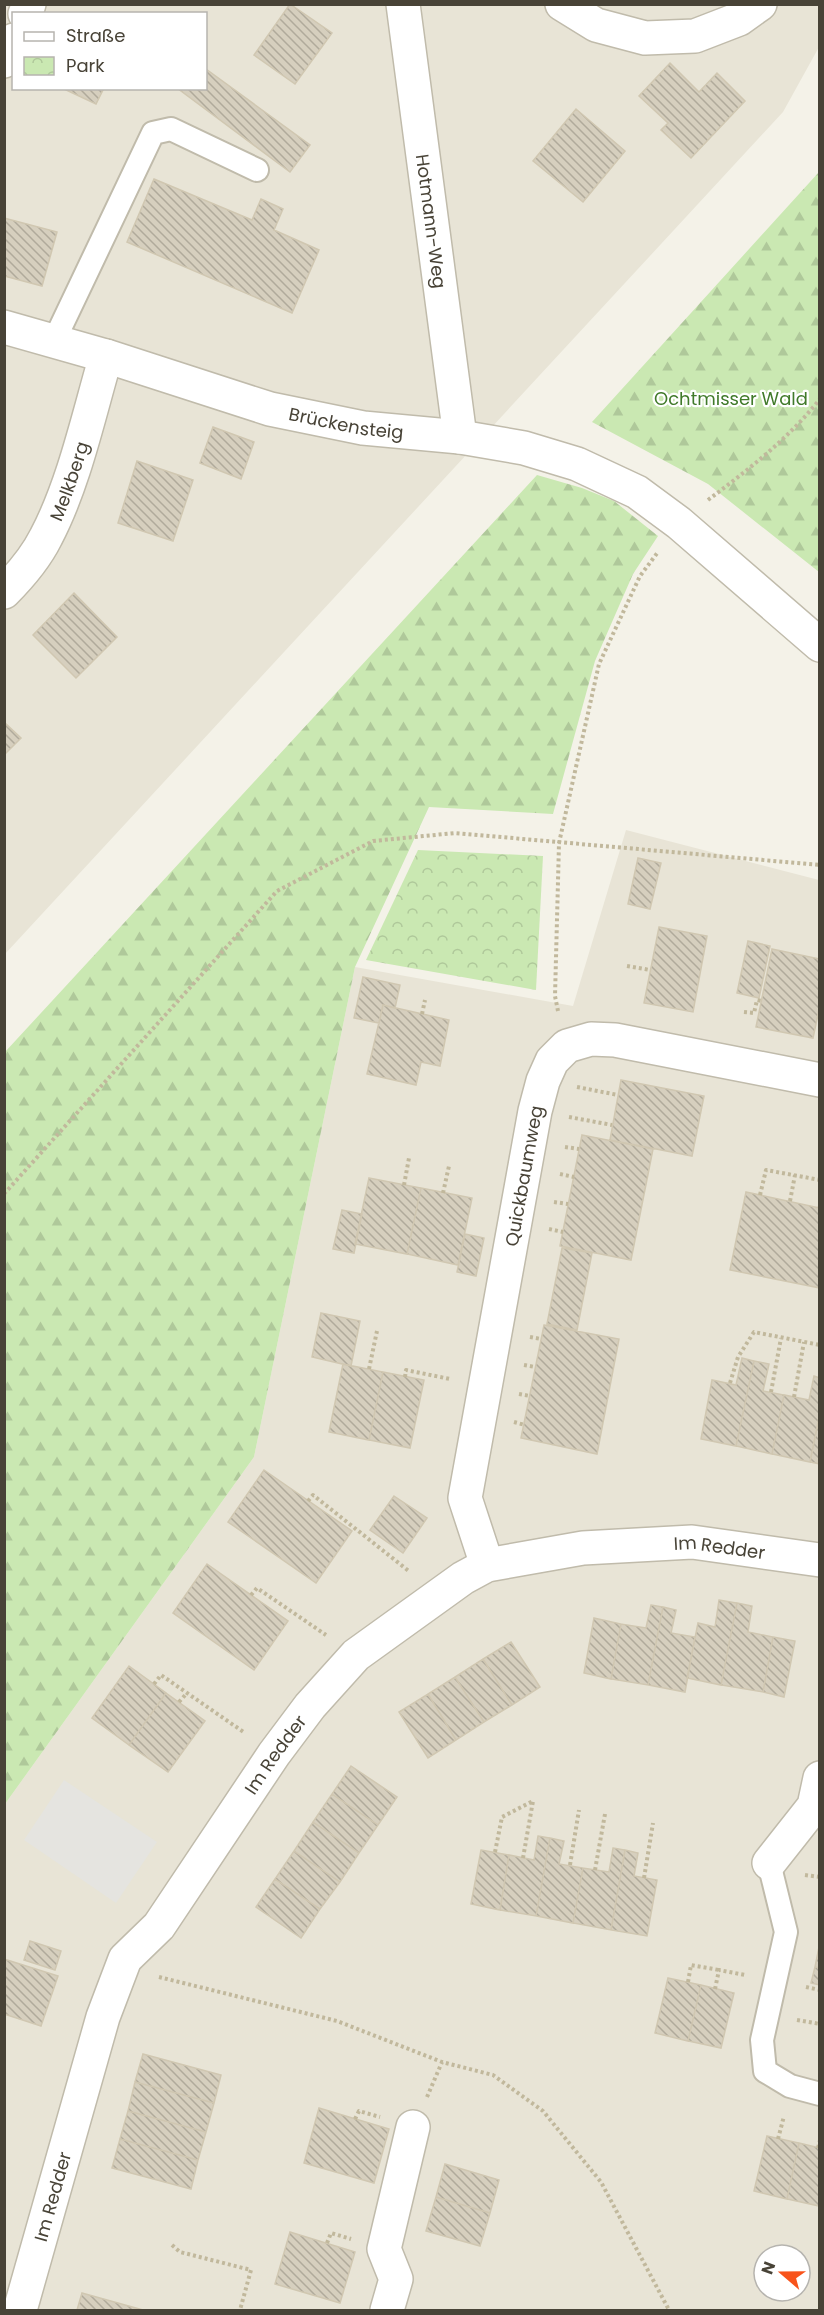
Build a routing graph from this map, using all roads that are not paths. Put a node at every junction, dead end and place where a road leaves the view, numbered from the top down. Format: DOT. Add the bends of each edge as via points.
graph roads {
  1 [pos="404,4"];
  2 [pos="562,4"];
  3 [pos="760,4"];
  4 [pos="12,44"];
  5 [pos="4,61"];
  6 [pos="257,170"];
  7 [pos="4,327"];
  8 [pos="54,341"];
  9 [pos="106,356"];
  10 [pos="460,437"];
  11 [pos="4,592"];
  12 [pos="819,645"];
  13 [pos="819,1080"];
  14 [pos="819,1560"];
  15 [pos="487,1565"];
  16 [pos="819,1784"];
  17 [pos="769,1863"];
  18 [pos="819,2094"];
  19 [pos="413,2127"];
  20 [pos="20,2310"];
  21 [pos="387,2310"];
  1 -- 10 [label="street, Hotmann-Weg"];
  2 -- 3 [label="street" via="596,25 645,38 695,36 740,19"];
  4 -- 5 [label="street"];
  6 -- 8 [label="lane" via="171,129 153,134"];
  7 -- 8 [label="street, Brückensteig"];
  8 -- 9 [label="street, Brückensteig"];
  9 -- 10 [label="street, Brückensteig" via="270,409 363,428"];
  9 -- 11 [label="street, Melkberg" via="62,504 45,539"];
  10 -- 12 [label="street, Brückensteig" via="524,448 578,464 637,492 679,523"];
  13 -- 15 [label="street, Quickbaumweg" via="615,1040 591,1039 567,1046 552,1061 535,1111 465,1498"];
  14 -- 15 [label="street, Im Redder" via="692,1542 584,1548"];
  15 -- 20 [label="street, Im Redder" via="356,1655 274,1754 159,1926 125,1959 103,2017"];
  16 -- 17 [label="street" via="814,1806"];
  17 -- 18 [label="lane" via="786,1932 762,2040 765,2070 790,2086"];
  19 -- 21 [label="street" via="384,2249 396,2279"];
}
